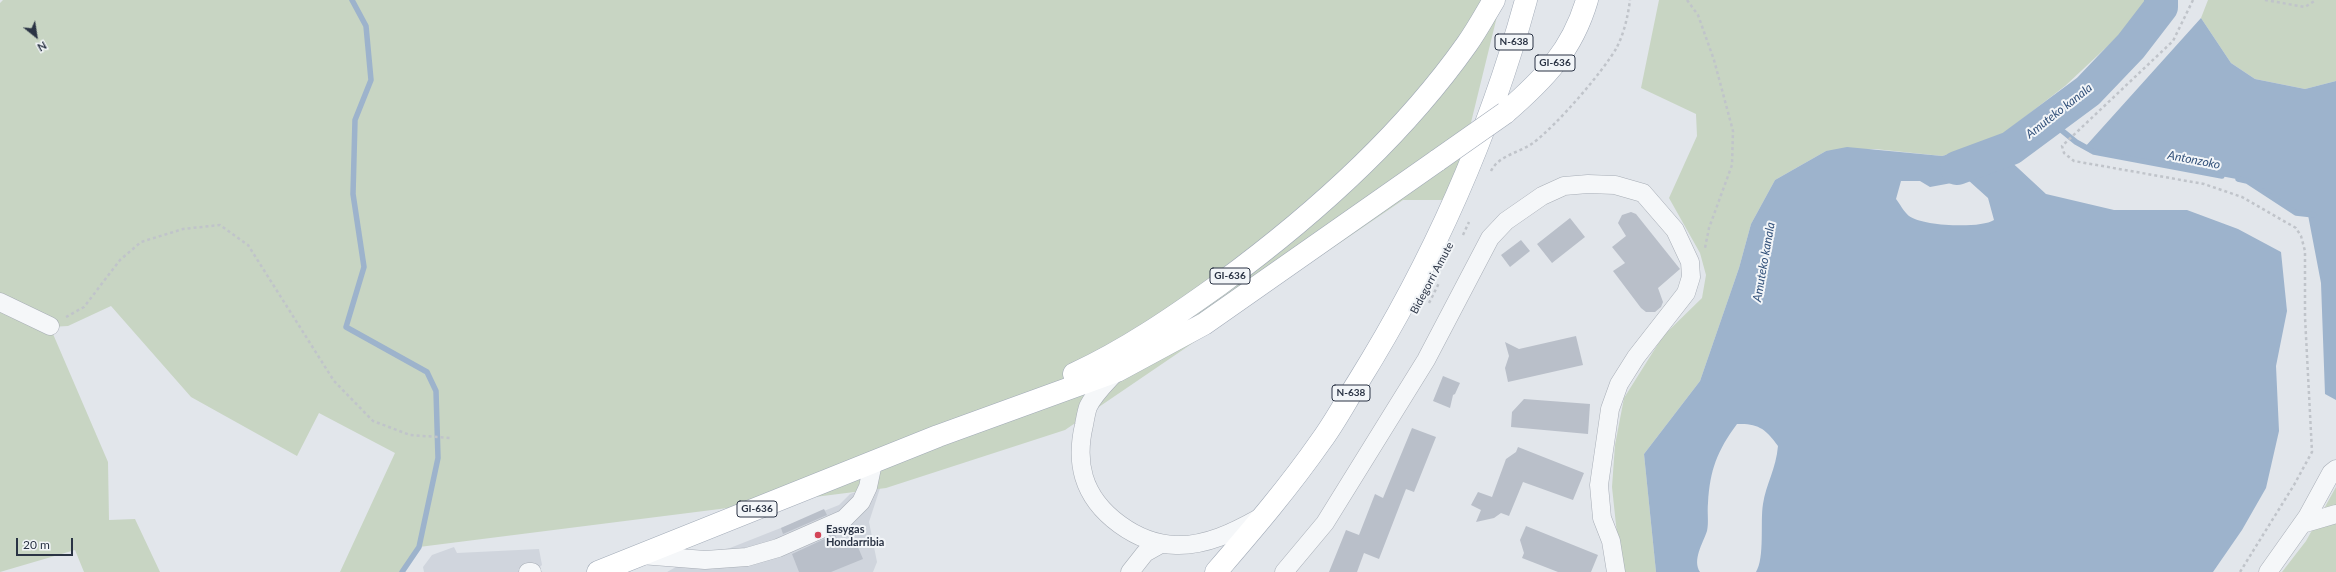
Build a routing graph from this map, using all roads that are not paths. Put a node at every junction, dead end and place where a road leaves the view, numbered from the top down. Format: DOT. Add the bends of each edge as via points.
graph roads {
  1 [pos="1494,0"];
  2 [pos="1526,0"];
  3 [pos="1587,0"];
  4 [pos="0,302"];
  5 [pos="50,326"];
  6 [pos="1116,371"];
  7 [pos="938,436"];
  8 [pos="873,463"];
  9 [pos="2336,469"];
  10 [pos="2336,514"];
  11 [pos="1265,515"];
  12 [pos="2302,524"];
  13 [pos="1161,544"];
  14 [pos="640,555"];
  15 [pos="528,572"];
  16 [pos="532,572"];
  17 [pos="598,572"];
  18 [pos="1130,572"];
  19 [pos="1216,572"];
  20 [pos="1284,572"];
  21 [pos="1616,572"];
  22 [pos="2268,572"];
  1 -- 7 [label="main road, GI-636" via="1467,44 1392,134 1316,208 1256,257 1169,321 1092,366"];
  2 -- 11 [label="main road, N-638" via="1498,90 1456,200 1425,264 1395,323 1322,440"];
  3 -- 6 [label="main road, GI-636, bridge" via="1566,49 1541,81 1505,113 1204,324"];
  4 -- 5 [label="street"];
  6 -- 7 [label="main road, GI-636"];
  6 -- 13 [label="street" via="1099,390 1088,408 1080,444 1084,477 1097,503 1119,525"];
  7 -- 8 [label="main road, GI-636"];
  8 -- 14 [label="main road, GI-636"];
  8 -- 14 [label="street" via="868,487 861,502 844,519 778,548 747,557 706,560"];
  9 -- 12 [label="street" via="2331,473"];
  10 -- 12 [label="street"];
  11 -- 13 [label="street" via="1228,534 1205,541 1178,545"];
  11 -- 19 [label="main road, N-638"];
  12 -- 22 [label="street"];
  13 -- 18 [label="street" via="1145,553"];
  14 -- 17 [label="main road, GI-636"];
  15 -- 16 [label="street"];
  20 -- 21 [label="street" via="1325,523 1426,360 1490,238 1506,221 1542,196 1564,186 1588,184 1615,185 1643,193 1675,230 1690,262 1691,277 1686,293 1618,384 1610,409 1599,485 1602,518 1611,541"];
}
